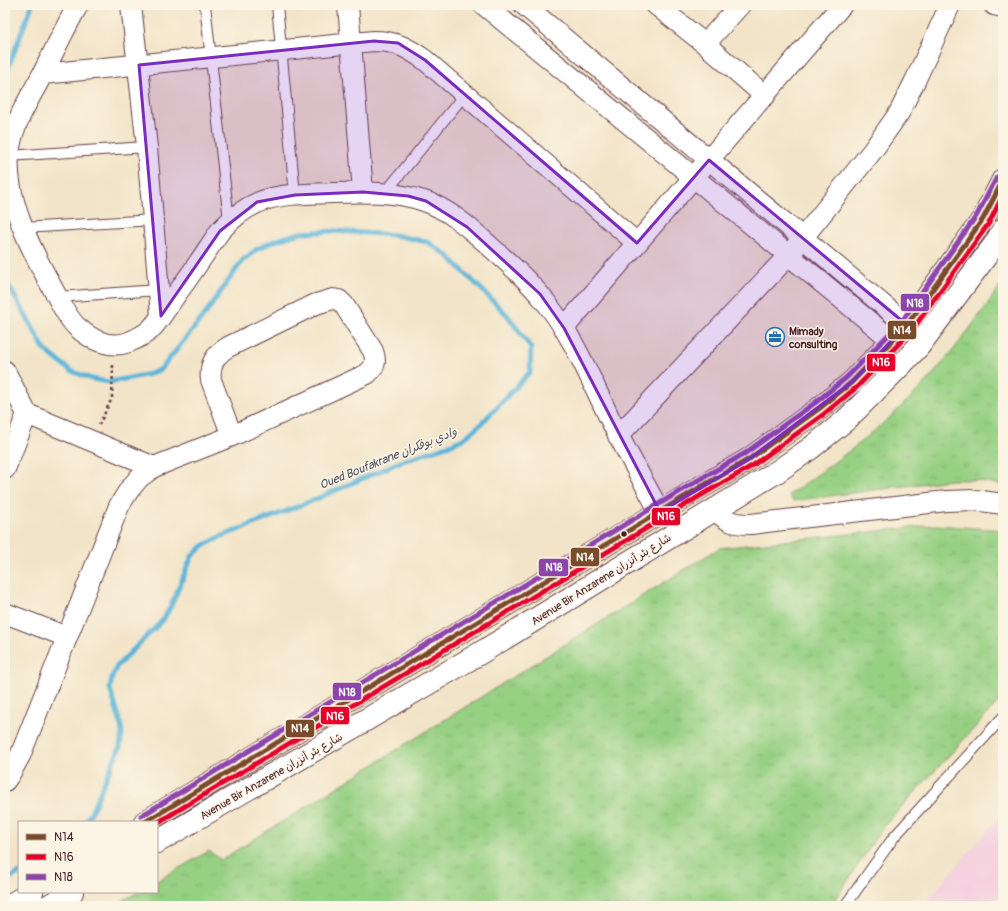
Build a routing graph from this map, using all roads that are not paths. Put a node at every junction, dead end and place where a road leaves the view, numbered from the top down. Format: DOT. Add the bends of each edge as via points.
graph roads {
  1 [pos="78,5"];
  2 [pos="131,5"];
  3 [pos="205,5"];
  4 [pos="277,5"];
  5 [pos="348,5"];
  6 [pos="484,5"];
  7 [pos="524,5"];
  8 [pos="656,5"];
  9 [pos="740,5"];
  10 [pos="842,5"];
  11 [pos="950,5"];
  12 [pos="994,5"];
  13 [pos="1003,7"];
  14 [pos="350,43"];
  15 [pos="705,44"];
  16 [pos="282,49"];
  17 [pos="210,56"];
  18 [pos="139,65"];
  19 [pos="43,74"];
  20 [pos="465,94"];
  21 [pos="765,96"];
  22 [pos="147,147"];
  23 [pos="8,156"];
  24 [pos="709,160"];
  25 [pos="694,177"];
  26 [pos="1003,180"];
  27 [pos="363,192"];
  28 [pos="385,193"];
  29 [pos="295,195"];
  30 [pos="153,220"];
  31 [pos="229,221"];
  32 [pos="23,228"];
  33 [pos="1003,230"];
  34 [pos="802,239"];
  35 [pos="637,243"];
  36 [pos="789,255"];
  37 [pos="159,290"];
  38 [pos="57,297"];
  39 [pos="161,316"];
  40 [pos="564,328"];
  41 [pos="900,333"];
  42 [pos="7,378"];
  43 [pos="27,414"];
  44 [pos="232,436"];
  45 [pos="618,436"];
  46 [pos="154,467"];
  47 [pos="5,469"];
  48 [pos="1003,504"];
  49 [pos="714,509"];
  50 [pos="660,512"];
  51 [pos="5,613"];
  52 [pos="67,637"];
  53 [pos="1003,717"];
  54 [pos="5,781"];
  55 [pos="147,821"];
  56 [pos="158,841"];
  57 [pos="30,893"];
  58 [pos="70,893"];
  59 [pos="9,906"];
  60 [pos="48,906"];
  61 [pos="845,906"];
  1 -- 19 [label="street"];
  2 -- 18 [label="street"];
  3 -- 17 [label="lane"];
  4 -- 16 [label="lane"];
  5 -- 14 [label="street"];
  6 -- 25 [label="street"];
  7 -- 24 [label="street"];
  8 -- 15 [label="street"];
  9 -- 15 [label="street"];
  10 -- 21 [label="street"];
  11 -- 34 [label="street" via="899,113"];
  12 -- 13 [label="street"];
  14 -- 16 [label="street"];
  14 -- 20 [label="street" via="398,43 425,60"];
  14 -- 27 [label="street"];
  15 -- 21 [label="street"];
  16 -- 17 [label="street"];
  16 -- 29 [label="lane"];
  17 -- 18 [label="street"];
  17 -- 31 [label="lane"];
  18 -- 19 [label="street"];
  18 -- 22 [label="street"];
  19 -- 23 [label="street" via="13,133"];
  20 -- 28 [label="lane"];
  20 -- 35 [label="street"];
  21 -- 24 [label="street"];
  22 -- 23 [label="lane"];
  22 -- 30 [label="street"];
  23 -- 32 [label="street" via="12,192"];
  24 -- 25 [label="street"];
  24 -- 34 [label="street"];
  25 -- 35 [label="street"];
  25 -- 36 [label="street"];
  26 -- 41 [label="main road" via="982,219"];
  27 -- 28 [label="street"];
  27 -- 29 [label="street"];
  28 -- 40 [label="street" via="426,201 467,227 540,294"];
  29 -- 31 [label="street" via="273,197 257,202"];
  30 -- 32 [label="lane"];
  30 -- 37 [label="street"];
  31 -- 39 [label="street"];
  32 -- 38 [label="street" via="29,246"];
  33 -- 49 [label="main road, Avenue Bir Anzarene شارع بئر أنزران" via="919,346 863,404 811,448"];
  34 -- 36 [label="street"];
  34 -- 41 [label="street"];
  35 -- 40 [label="street"];
  36 -- 41 [label="street"];
  36 -- 45 [label="street"];
  37 -- 38 [label="lane"];
  37 -- 39 [label="street"];
  38 -- 39 [label="street" via="76,326 89,338 102,343 128,343 149,330"];
  40 -- 45 [label="street"];
  41 -- 50 [label="main road" via="852,382 820,408 748,460"];
  42 -- 43 [label="street"];
  43 -- 46 [label="street"];
  43 -- 47 [label="street"];
  44 -- 44 [label="street" via="372,370 376,363 374,351 344,305 338,300 316,304 220,352 215,358 210,371 211,380"];
  44 -- 46 [label="street"];
  45 -- 50 [label="street"];
  46 -- 52 [label="street" via="139,478 119,506"];
  48 -- 49 [label="street" via="974,500 946,501 751,524 737,524 726,520"];
  49 -- 56 [label="main road, Avenue Bir Anzarene شارع بئر أنزران" via="477,655"];
  50 -- 55 [label="main road"];
  51 -- 52 [label="street"];
  52 -- 54 [label="street" via="20,756"];
  53 -- 61 [label="lane" via="894,837"];
  57 -- 59 [label="main road"];
  58 -- 60 [label="main road"];
}
